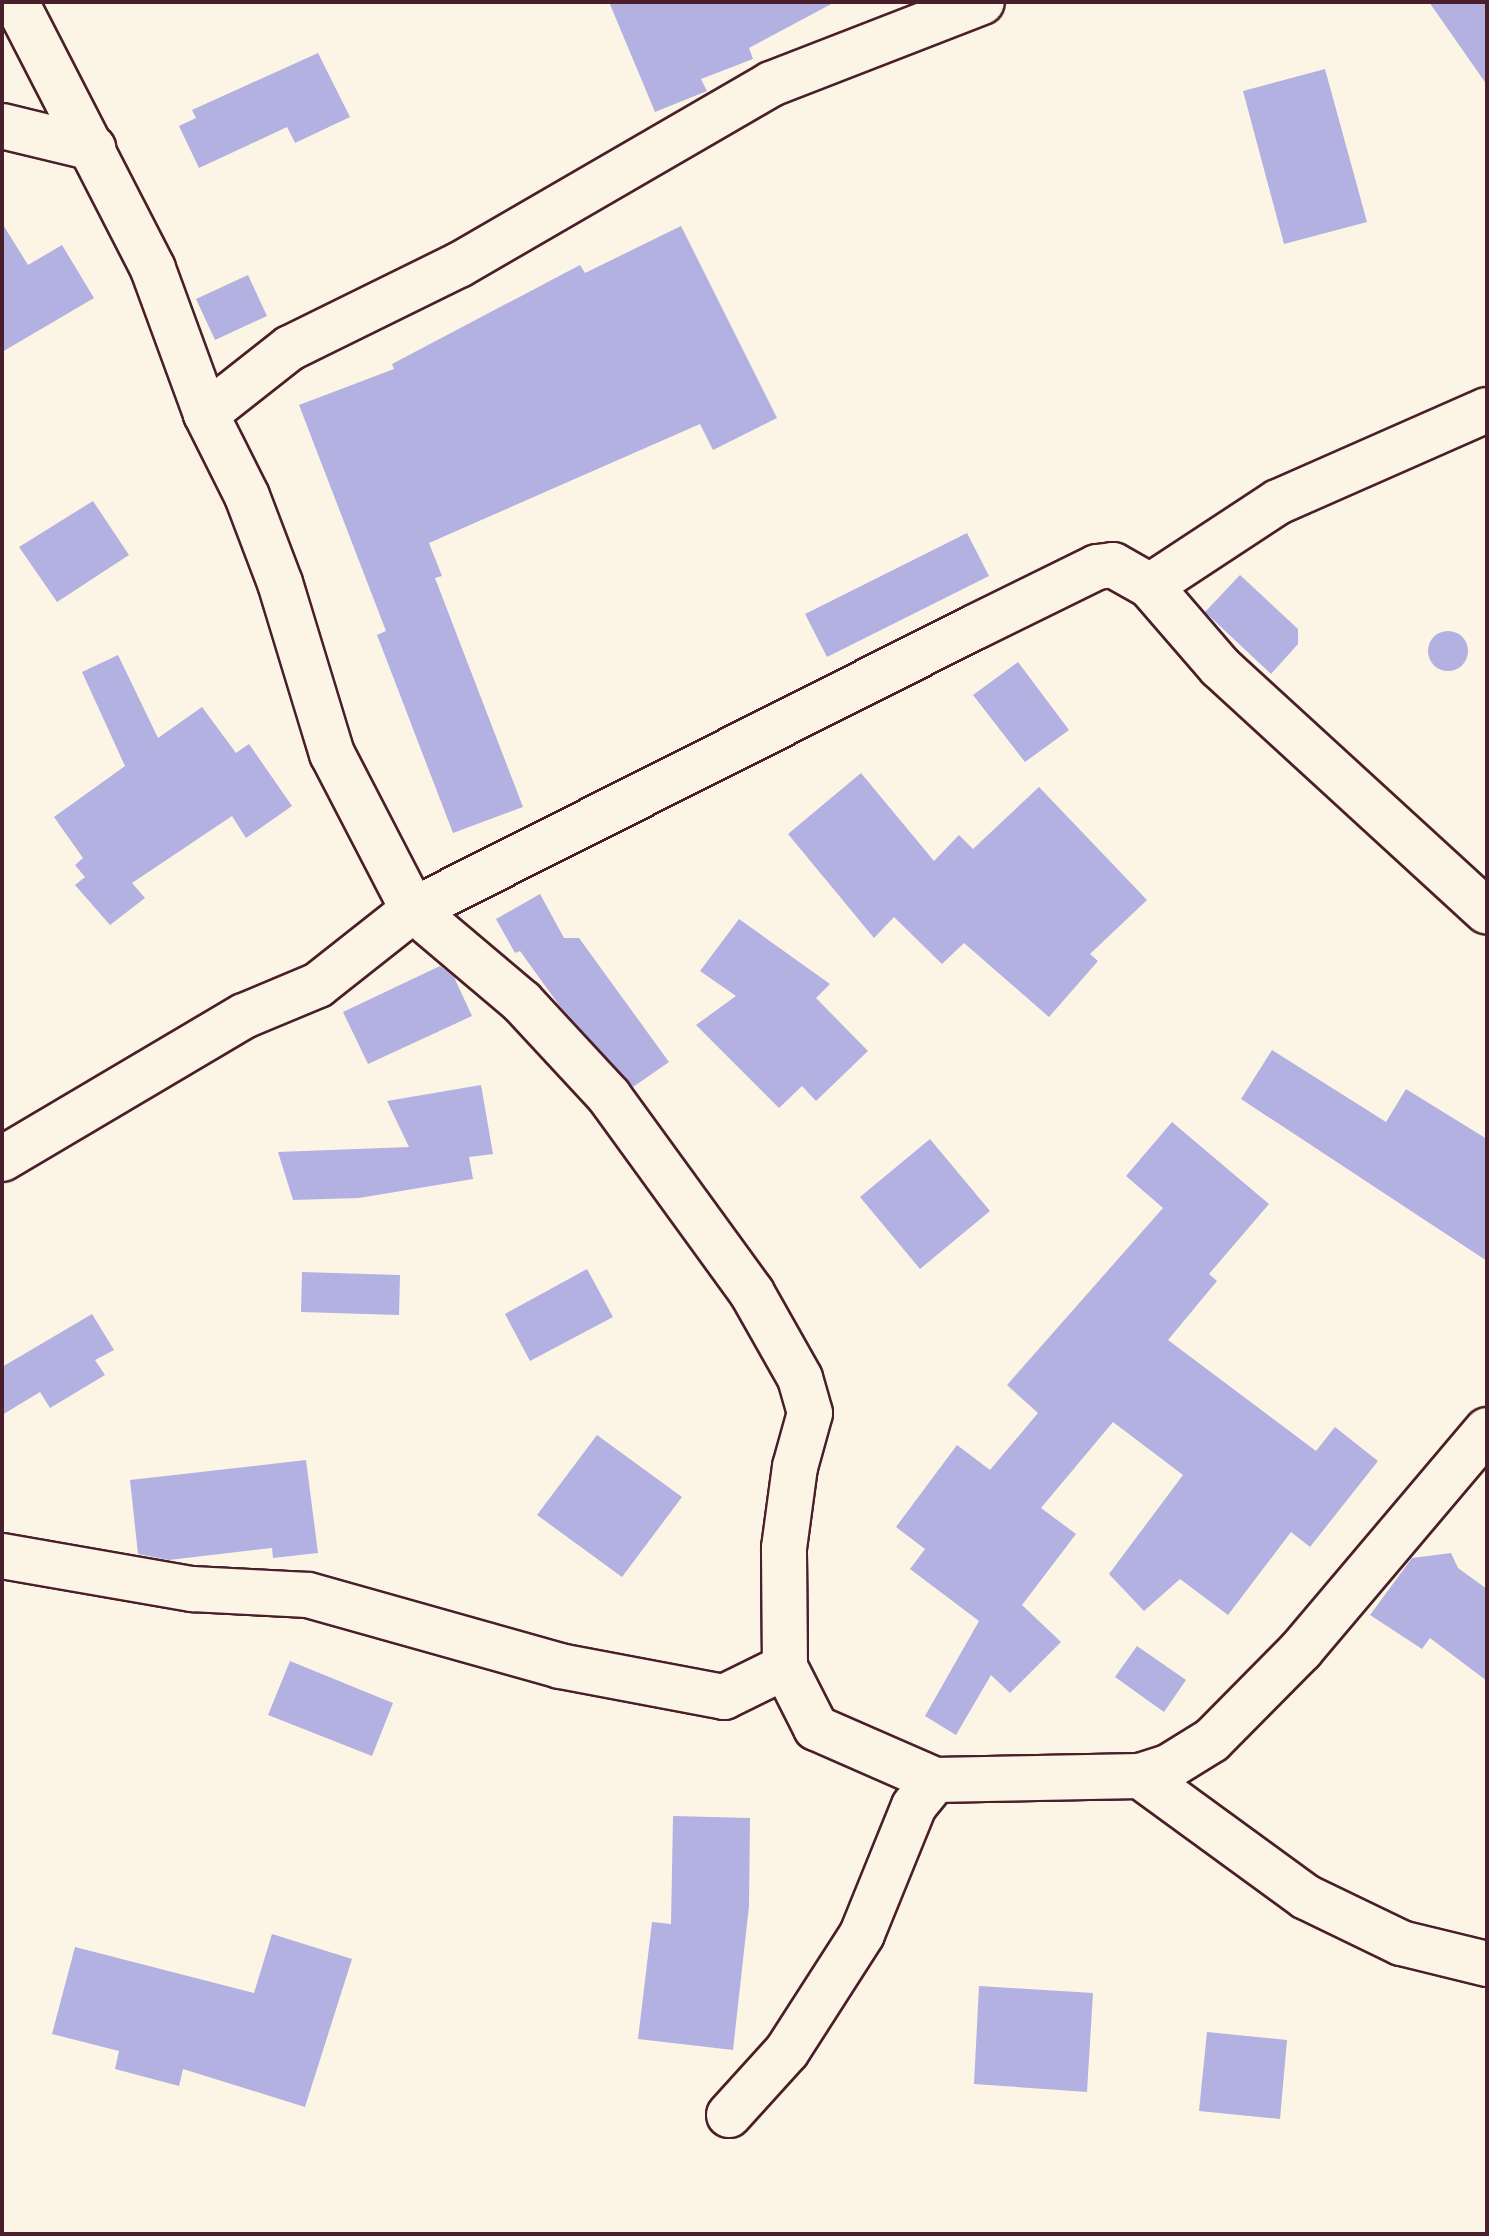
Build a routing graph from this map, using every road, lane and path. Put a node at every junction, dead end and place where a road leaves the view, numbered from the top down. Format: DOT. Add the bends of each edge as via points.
graph roads {
  1 [pos="16,2"];
  2 [pos="982,2"];
  3 [pos="2,126"];
  4 [pos="93,148"];
  5 [pos="1487,410"];
  6 [pos="206,414"];
  7 [pos="1150,586"];
  8 [pos="413,910"];
  9 [pos="1487,912"];
  10 [pos="2,1159"];
  11 [pos="1487,1430"];
  12 [pos="2,1556"];
  13 [pos="785,1667"];
  14 [pos="1140,1776"];
  15 [pos="935,1780"];
  16 [pos="1487,1964"];
  17 [pos="729,2115"];
  1 -- 4 [label="street"];
  2 -- 6 [label="street" via="771,84 459,265 290,348"];
  3 -- 4 [label="street"];
  4 -- 6 [label="street" via="153,269"];
  5 -- 7 [label="street" via="1278,502"];
  6 -- 8 [label="street" via="275,569 332,754"];
  7 -- 8 [label="street" via="1122,566 1097,567"];
  7 -- 9 [label="street" via="1220,667"];
  8 -- 10 [label="street" via="318,985 244,1016"];
  8 -- 13 [label="street" via="522,1002 609,1096 752,1293 800,1378 810,1413 784,1548"];
  11 -- 14 [label="street" via="1301,1650 1212,1740 1170,1766"];
  12 -- 13 [label="street" via="192,1589 308,1595 529,1658 724,1697"];
  13 -- 15 [label="street" via="816,1728"];
  14 -- 15 [label="street"];
  14 -- 16 [label="street" via="1306,1897 1401,1943"];
  15 -- 17 [label="street" via="914,1806 862,1934 787,2051"];
}
